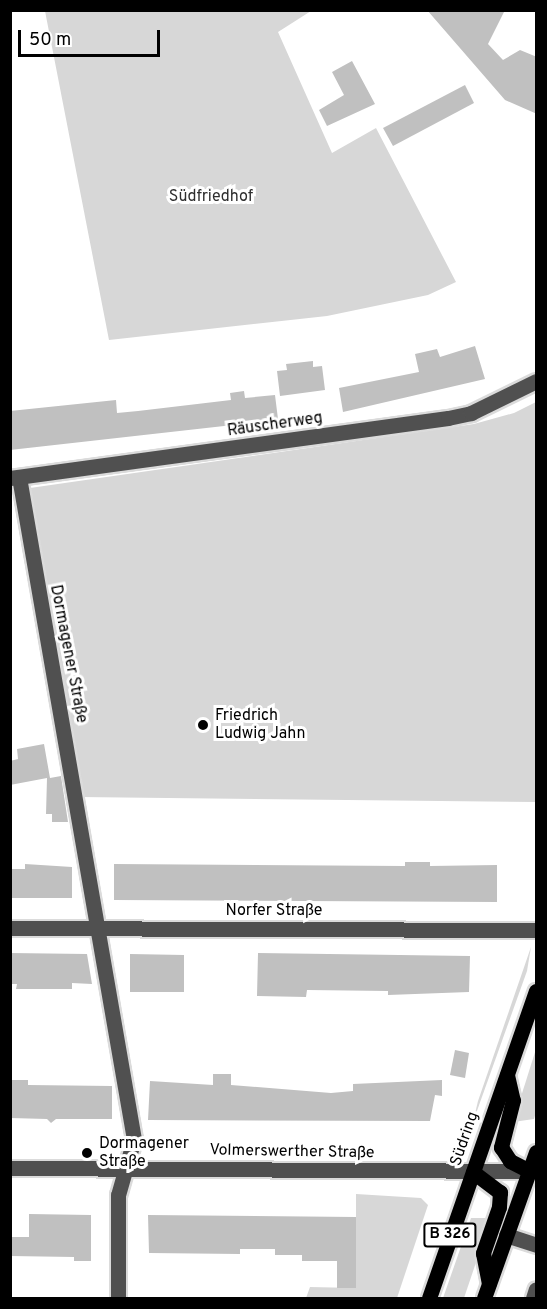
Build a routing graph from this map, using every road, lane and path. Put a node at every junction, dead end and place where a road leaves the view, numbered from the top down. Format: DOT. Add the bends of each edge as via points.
graph roads {
  1 [pos="537,381"];
  2 [pos="15,478"];
  3 [pos="10,928"];
  4 [pos="99,929"];
  5 [pos="537,930"];
  6 [pos="537,991"];
  7 [pos="507,1075"];
  8 [pos="537,1152"];
  9 [pos="10,1168"];
  10 [pos="126,1168"];
  11 [pos="533,1171"];
  12 [pos="473,1172"];
  13 [pos="506,1235"];
  14 [pos="537,1245"];
  15 [pos="489,1283"];
  16 [pos="537,1289"];
  17 [pos="118,1299"];
  18 [pos="429,1299"];
  19 [pos="484,1299"];
  20 [pos="533,1299"];
  1 -- 2 [label="street, Räuscherweg" via="481,409 447,418"];
  2 -- 4 [label="street, Dormagener Straße"];
  3 -- 4 [label="street, Norfer Straße"];
  4 -- 5 [label="street, Norfer Straße"];
  4 -- 10 [label="street, Dormagener Straße" via="134,1139"];
  6 -- 7 [label="main road, Südring / B 326"];
  7 -- 11 [label="main road, B 326" via="513,1100 501,1147 510,1161"];
  7 -- 12 [label="main road, Südring / B 326"];
  8 -- 11 [label="main road, B 326"];
  9 -- 10 [label="street, Volmerswerther Straße"];
  10 -- 12 [label="street, Volmerswerther Straße"];
  10 -- 17 [label="street, Dormagener Straße" via="118,1195"];
  11 -- 12 [label="street, Volmerswerther Straße"];
  11 -- 13 [label="main road, B 326"];
  12 -- 15 [label="main road, B 326" via="500,1192 499,1207 483,1253"];
  12 -- 18 [label="main road, Südring / B 326"];
  13 -- 14 [label="street"];
  13 -- 15 [label="main road, B 326"];
  15 -- 19 [label="main road, B 326"];
  16 -- 20 [label="street"];
}
